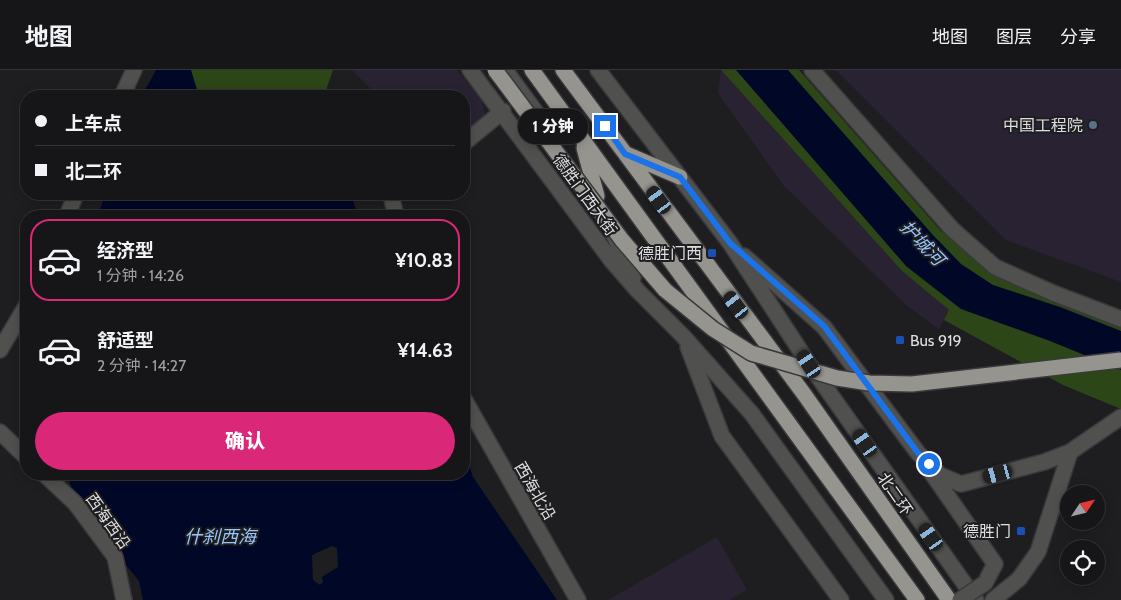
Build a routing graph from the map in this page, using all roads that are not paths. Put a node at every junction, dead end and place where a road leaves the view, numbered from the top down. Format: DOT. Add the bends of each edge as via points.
graph roads {
  1 [pos="134,70"];
  2 [pos="470,70"];
  3 [pos="495,70"];
  4 [pos="505,70"];
  5 [pos="532,70"];
  6 [pos="563,70"];
  7 [pos="598,70"];
  8 [pos="812,70"];
  9 [pos="125,90"];
  10 [pos="503,112"];
  11 [pos="470,138"];
  12 [pos="582,139"];
  13 [pos="625,154"];
  14 [pos="680,177"];
  15 [pos="597,196"];
  16 [pos="730,243"];
  17 [pos="638,291"];
  18 [pos="20,316"];
  19 [pos="1121,319"];
  20 [pos="683,336"];
  21 [pos="0,350"];
  22 [pos="1121,360"];
  23 [pos="470,410"];
  24 [pos="1121,418"];
  25 [pos="0,432"];
  26 [pos="20,450"];
  27 [pos="1070,452"];
  28 [pos="918,453"];
  29 [pos="50,480"];
  30 [pos="995,599"];
  31 [pos="124,600"];
  32 [pos="578,600"];
  33 [pos="841,600"];
  34 [pos="886,600"];
  35 [pos="917,600"];
  36 [pos="949,600"];
  37 [pos="960,600"];
  38 [pos="976,600"];
  1 -- 9 [label="street"];
  2 -- 10 [label="street, 德胜门西大街"];
  3 -- 22 [label="highway, bridge" via="622,240 665,290 751,353 838,378 912,384"];
  4 -- 15 [label="street, 德胜门西大街"];
  5 -- 12 [label="highway"];
  6 -- 13 [label="highway, 北二环"];
  7 -- 14 [label="street"];
  8 -- 19 [label="street" via="952,229 995,267"];
  10 -- 11 [label="street"];
  10 -- 17 [label="street, 德胜门西大街" via="610,260"];
  12 -- 15 [label="highway"];
  12 -- 35 [label="highway"];
  13 -- 14 [label="highway"];
  13 -- 36 [label="highway, 北二环" via="804,394"];
  14 -- 16 [label="street"];
  15 -- 17 [label="street, 德胜门西大街"];
  16 -- 28 [label="street" via="824,326"];
  16 -- 38 [label="street" via="809,364"];
  17 -- 20 [label="street, 德胜门西大街"];
  18 -- 21 [label="street"];
  20 -- 33 [label="street" via="722,436"];
  20 -- 34 [label="street, 德胜门西大街" via="752,414"];
  23 -- 32 [label="street, 西海北沿"];
  24 -- 27 [label="street"];
  25 -- 26 [label="street"];
  27 -- 28 [label="street" via="961,484 940,475"];
  27 -- 30 [label="street" via="1038,552 1023,575"];
  28 -- 37 [label="street, bridge" via="995,564 985,583"];
  29 -- 31 [label="street, 西海西沿" via="75,503 116,557"];
}
